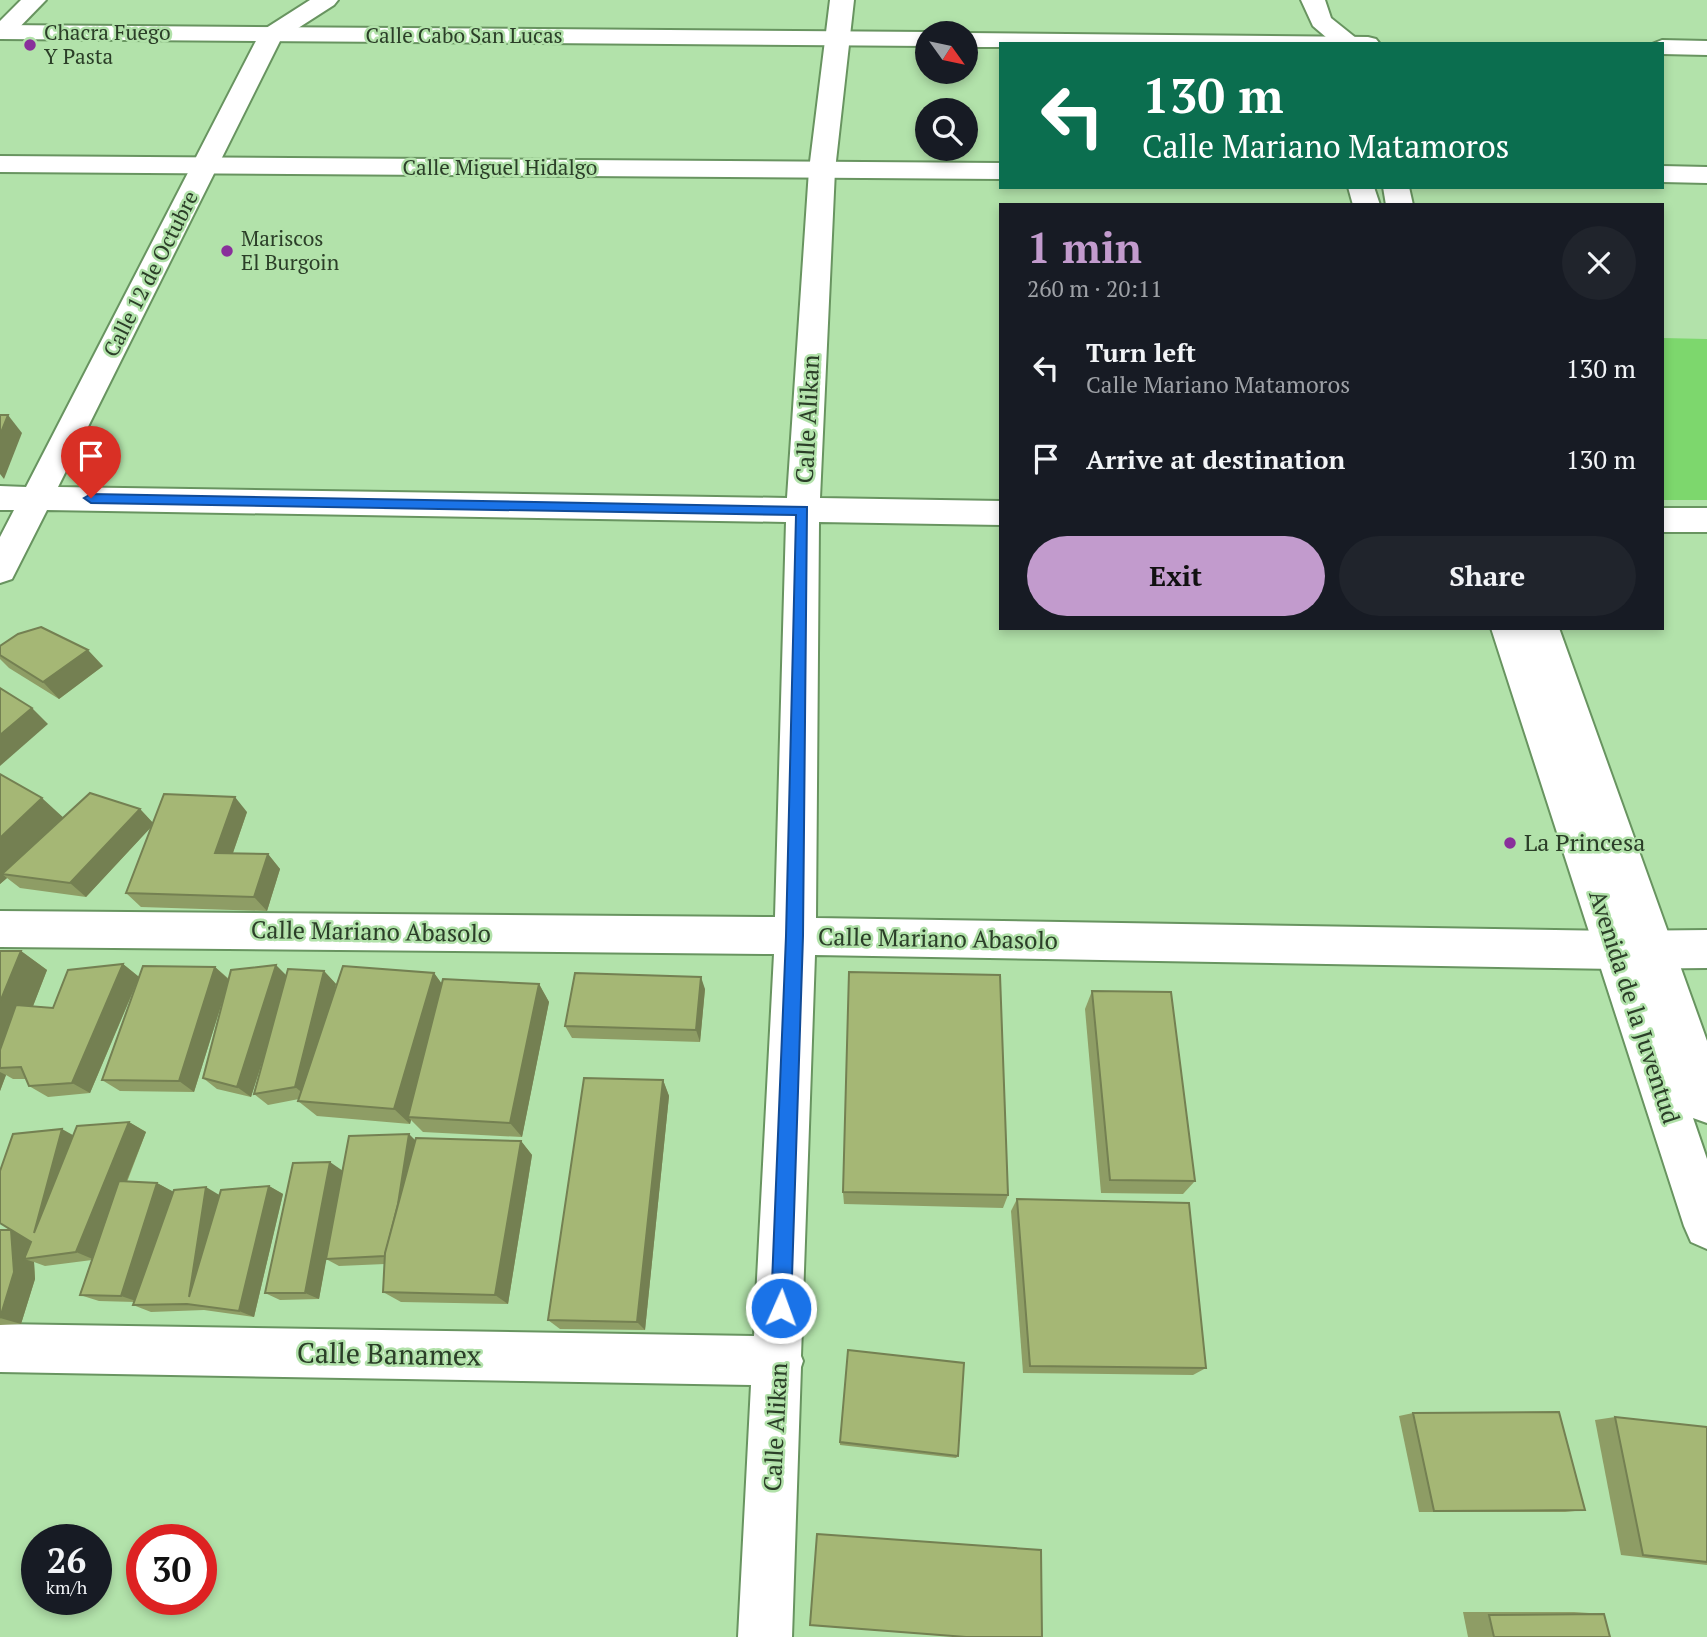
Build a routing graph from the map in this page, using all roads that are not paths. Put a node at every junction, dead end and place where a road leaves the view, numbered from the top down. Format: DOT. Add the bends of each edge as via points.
graph roads {
  1 [pos="34,0"];
  2 [pos="326,0"];
  3 [pos="842,0"];
  4 [pos="1319,30"];
  5 [pos="1,32"];
  6 [pos="271,35"];
  7 [pos="839,39"];
  8 [pos="915,40"];
  9 [pos="978,40"];
  10 [pos="1344,42"];
  11 [pos="1664,47"];
  12 [pos="1707,48"];
  13 [pos="0,164"];
  14 [pos="207,165"];
  15 [pos="822,170"];
  16 [pos="999,171"];
  17 [pos="1664,174"];
  18 [pos="1707,175"];
  19 [pos="0,498"];
  20 [pos="36,498"];
  21 [pos="803,510"];
  22 [pos="999,513"];
  23 [pos="1664,520"];
  24 [pos="1707,520"];
  25 [pos="0,570"];
  26 [pos="1509,630"];
  27 [pos="1542,630"];
  28 [pos="0,929"];
  29 [pos="794,936"];
  30 [pos="1634,949"];
  31 [pos="1707,949"];
  32 [pos="1707,1102"];
  33 [pos="1707,1226"];
  34 [pos="0,1348"];
  35 [pos="779,1361"];
  36 [pos="765,1637"];
  1 -- 5 [label="street"];
  2 -- 6 [label="street"];
  3 -- 7 [label="street, Calle Alikan"];
  4 -- 9 [label="street"];
  4 -- 10 [label="street"];
  5 -- 6 [label="street, Calle Cabo San Lucas"];
  6 -- 7 [label="street, Calle Cabo San Lucas"];
  6 -- 14 [label="street, Calle 12 de Octubre"];
  7 -- 8 [label="street, Calle Cabo San Lucas"];
  7 -- 15 [label="street, Calle Alikan"];
  11 -- 12 [label="street"];
  13 -- 14 [label="street, Calle Miguel Hidalgo"];
  14 -- 15 [label="street, Calle Miguel Hidalgo"];
  14 -- 20 [label="street, Calle 12 de Octubre"];
  15 -- 16 [label="street, Calle Miguel Hidalgo"];
  15 -- 21 [label="street, Calle Alikan"];
  17 -- 18 [label="street"];
  19 -- 20 [label="street"];
  20 -- 21 [label="street"];
  20 -- 25 [label="street, Calle 12 de Octubre"];
  21 -- 22 [label="street"];
  21 -- 29 [label="street, Calle Alikan"];
  23 -- 24 [label="street"];
  26 -- 30 [label="street, Avenida de la Juventud"];
  27 -- 30 [label="street, Avenida de la Juventud"];
  28 -- 29 [label="street, Calle Mariano Abasolo"];
  29 -- 30 [label="street, Calle Mariano Abasolo"];
  29 -- 35 [label="street, Calle Alikan"];
  30 -- 31 [label="street, Calle Mariano Abasolo"];
  30 -- 32 [label="street, Avenida de la Juventud"];
  30 -- 33 [label="street, Avenida de la Juventud"];
  34 -- 35 [label="street, Calle Banamex"];
  35 -- 36 [label="street, Calle Alikan"];
}
